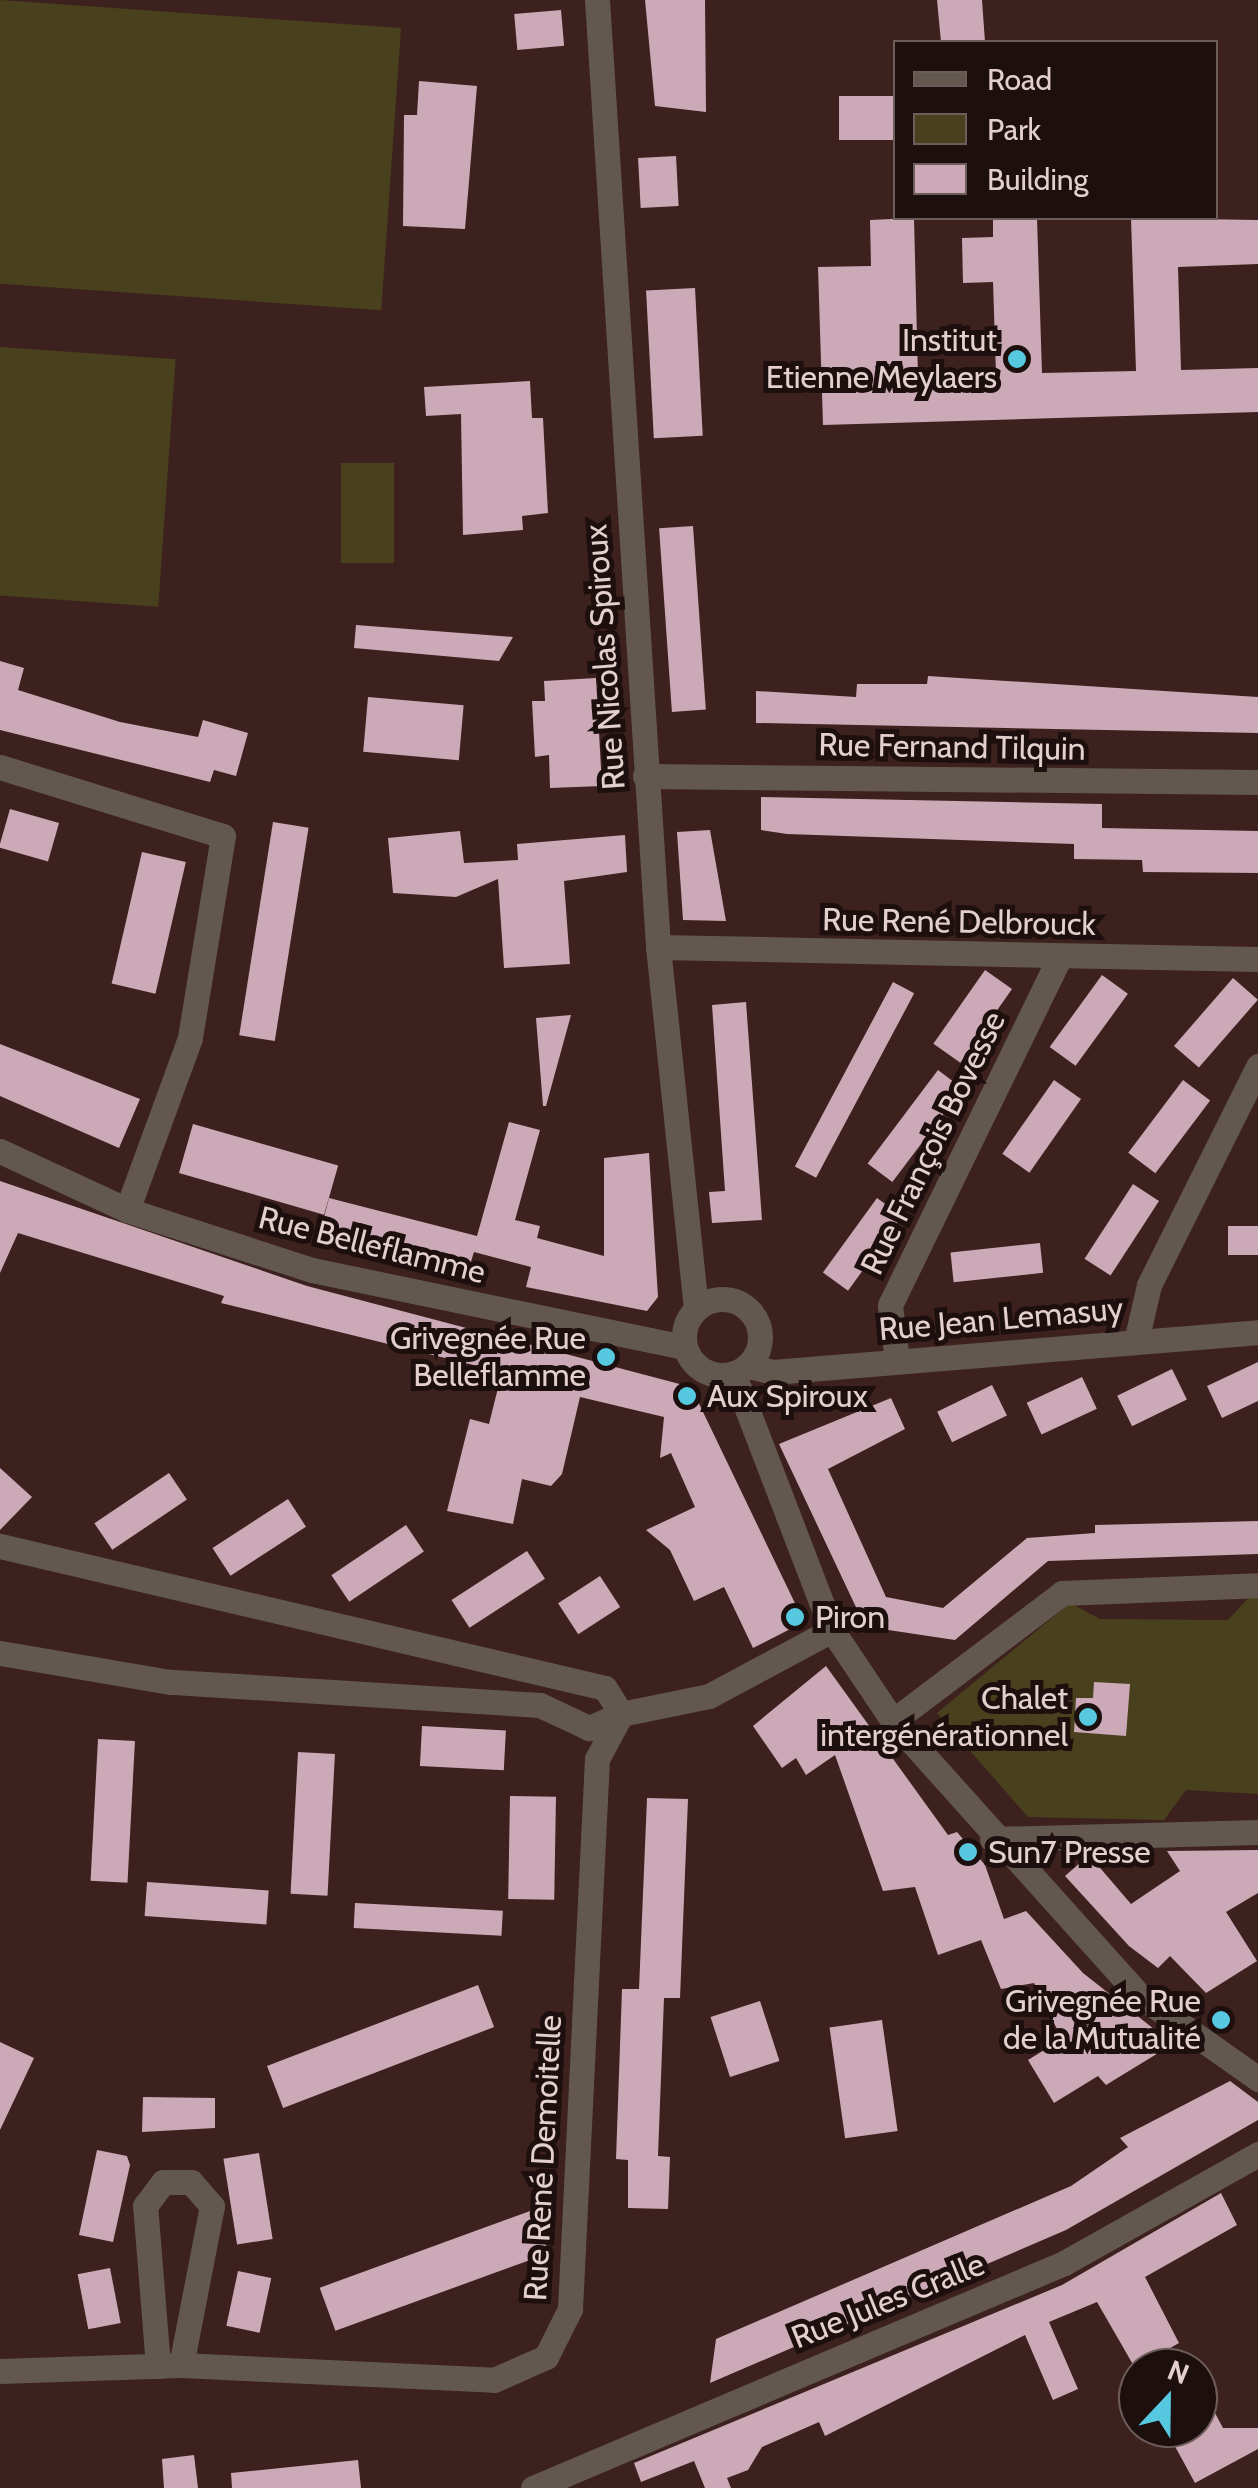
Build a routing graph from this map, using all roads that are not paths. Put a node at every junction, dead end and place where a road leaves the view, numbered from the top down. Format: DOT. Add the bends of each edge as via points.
graph roads {
  1 [pos="597,0"];
  2 [pos="0,767"];
  3 [pos="645,776"];
  4 [pos="1258,782"];
  5 [pos="658,947"];
  6 [pos="1059,958"];
  7 [pos="1258,959"];
  8 [pos="1258,1066"];
  9 [pos="0,1151"];
  10 [pos="127,1210"];
  11 [pos="696,1308"];
  12 [pos="1258,1332"];
  13 [pos="1136,1341"];
  14 [pos="684,1347"];
  15 [pos="898,1360"];
  16 [pos="741,1370"];
  17 [pos="0,1546"];
  18 [pos="1258,1585"];
  19 [pos="832,1630"];
  20 [pos="0,1653"];
  21 [pos="621,1714"];
  22 [pos="893,1722"];
  23 [pos="1258,1832"];
  24 [pos="992,1839"];
  25 [pos="1258,2079"];
  26 [pos="1258,2154"];
  27 [pos="170,2365"];
  28 [pos="0,2370"];
  29 [pos="533,2488"];
  1 -- 3 [label="street, Rue Nicolas Spiroux"];
  2 -- 10 [label="street" via="223,836 190,1038"];
  3 -- 4 [label="street, Rue Fernand Tilquin"];
  3 -- 5 [label="street, Rue Nicolas Spiroux"];
  5 -- 6 [label="street, Rue René Delbrouck"];
  5 -- 11 [label="street, Rue Nicolas Spiroux"];
  6 -- 7 [label="street, Rue René Delbrouck"];
  6 -- 15 [label="street, Rue François Bovesse" via="890,1304"];
  8 -- 13 [label="street" via="1149,1285"];
  9 -- 10 [label="street, Rue Belleflamme"];
  10 -- 14 [label="street, Rue Belleflamme" via="312,1270"];
  11 -- 14 [label="street, Rue Nicolas Spiroux"];
  11 -- 16 [label="street" via="725,1298 752,1310 762,1339"];
  12 -- 13 [label="street, Rue Jean Lemasuy"];
  13 -- 15 [label="street, Rue Jean Lemasuy"];
  14 -- 16 [label="street" via="713,1375"];
  15 -- 16 [label="street, Rue Jean Lemasuy"];
  16 -- 19 [label="street"];
  17 -- 21 [label="street" via="605,1688"];
  18 -- 22 [label="street" via="1062,1592"];
  19 -- 21 [label="street" via="709,1696"];
  19 -- 22 [label="street"];
  20 -- 21 [label="street" via="188,1684 540,1705 589,1728"];
  21 -- 27 [label="street, Rue René Demoitelle" via="597,1760 570,2310 546,2357 494,2380"];
  22 -- 24 [label="street"];
  23 -- 24 [label="street"];
  24 -- 25 [label="street" via="1138,1995"];
  26 -- 29 [label="street, Rue Jules Cralle" via="1064,2263"];
  27 -- 27 [label="street" via="212,2206 191,2182 163,2182 145,2206"];
  27 -- 28 [label="street, Rue René Demoitelle"];
}
